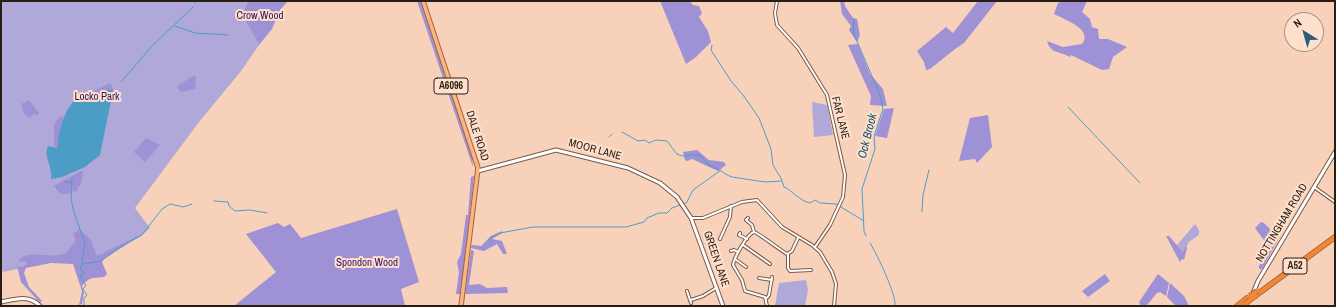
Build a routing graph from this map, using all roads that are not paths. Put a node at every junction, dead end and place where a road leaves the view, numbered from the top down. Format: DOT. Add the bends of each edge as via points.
graph roads {
  1 [pos="423,1"];
  2 [pos="777,1"];
  3 [pos="1335,152"];
  4 [pos="478,171"];
  5 [pos="1314,187"];
  6 [pos="1335,202"];
  7 [pos="731,206"];
  8 [pos="691,218"];
  9 [pos="748,218"];
  10 [pos="754,232"];
  11 [pos="740,233"];
  12 [pos="1335,234"];
  13 [pos="1335,237"];
  14 [pos="798,238"];
  15 [pos="719,239"];
  16 [pos="747,239"];
  17 [pos="744,245"];
  18 [pos="815,248"];
  19 [pos="731,250"];
  20 [pos="738,252"];
  21 [pos="788,254"];
  22 [pos="735,259"];
  23 [pos="770,264"];
  24 [pos="746,266"];
  25 [pos="810,270"];
  26 [pos="772,277"];
  27 [pos="759,278"];
  28 [pos="772,280"];
  29 [pos="716,288"];
  30 [pos="688,291"];
  31 [pos="1256,293"];
  32 [pos="766,299"];
  33 [pos="1,302"];
  34 [pos="1245,305"];
  35 [pos="40,306"];
  36 [pos="461,306"];
  37 [pos="723,306"];
  38 [pos="767,306"];
  39 [pos="834,306"];
  40 [pos="1237,306"];
  1 -- 4 [label="main road, DALE ROAD / A6096"];
  2 -- 18 [label="street, FAR LANE" via="777,25 798,48 827,97 845,175 844,192 838,208"];
  3 -- 5 [label="street, NOTTINGHAM ROAD"];
  4 -- 8 [label="street, MOOR LANE" via="561,150 624,167 649,177 670,190"];
  4 -- 36 [label="main road, DALE ROAD / A6096"];
  5 -- 6 [label="street"];
  5 -- 34 [label="street, NOTTINGHAM ROAD"];
  7 -- 8 [label="street" via="703,218"];
  7 -- 14 [label="street" via="757,200 781,226"];
  7 -- 15 [label="street" via="730,217"];
  8 -- 29 [label="street, GREEN LANE"];
  9 -- 10 [label="street" via="746,220 752,225"];
  10 -- 16 [label="street"];
  10 -- 21 [label="street"];
  11 -- 16 [label="street" via="739,235"];
  12 -- 31 [label="highway, A52"];
  13 -- 31 [label="highway, A52"];
  14 -- 18 [label="street"];
  14 -- 21 [label="street"];
  16 -- 17 [label="street"];
  17 -- 20 [label="street"];
  17 -- 23 [label="street"];
  18 -- 39 [label="street" via="822,255 834,277 837,289"];
  19 -- 20 [label="street"];
  20 -- 22 [label="street"];
  21 -- 25 [label="street" via="790,271"];
  22 -- 24 [label="street"];
  22 -- 32 [label="street" via="733,264 742,279 745,291"];
  26 -- 28 [label="street"];
  27 -- 28 [label="street"];
  28 -- 32 [label="street"];
  29 -- 30 [label="street" via="691,301"];
  29 -- 37 [label="street, GREEN LANE"];
  31 -- 34 [label="highway, A52, bridge"];
  31 -- 40 [label="highway, A52, bridge"];
  32 -- 38 [label="street"];
  33 -- 35 [label="street" via="25,298 34,300"];
}
